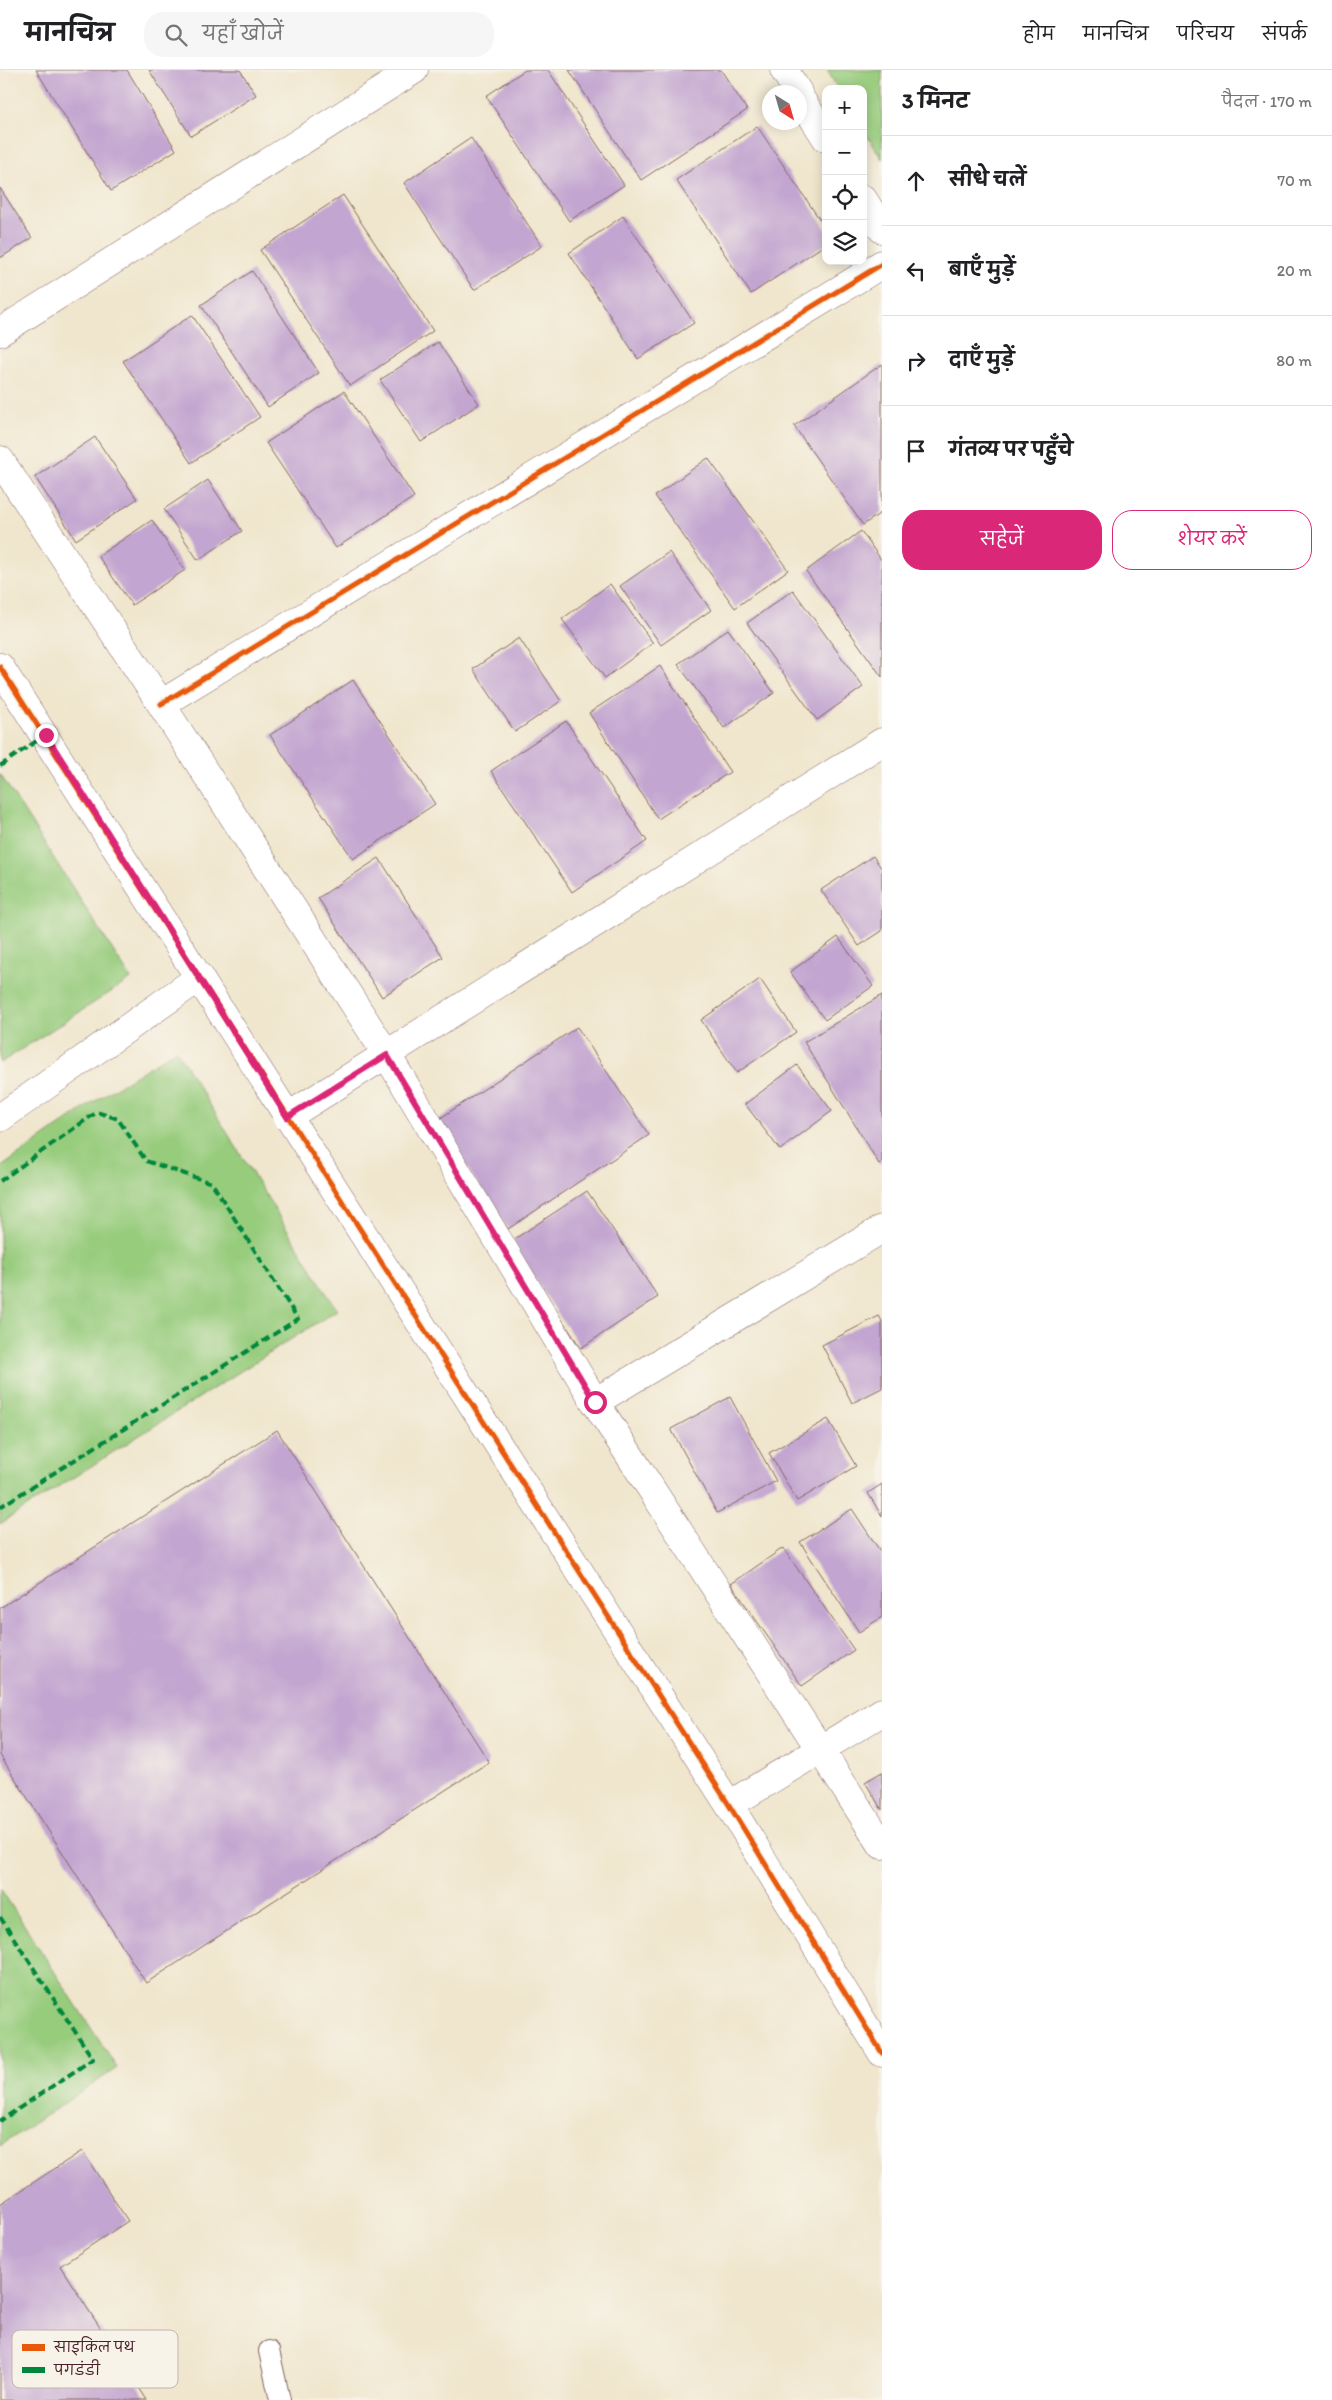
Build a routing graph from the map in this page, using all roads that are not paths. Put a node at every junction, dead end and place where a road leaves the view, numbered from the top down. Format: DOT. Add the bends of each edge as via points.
graph roads {
  1 [pos="414,70"];
  2 [pos="784,70"];
  3 [pos="793,85"];
  4 [pos="807,108"];
  5 [pos="822,132"];
  6 [pos="867,205"];
  7 [pos="882,229"];
  8 [pos="882,264"];
  9 [pos="0,332"];
  10 [pos="0,460"];
  11 [pos="0,667"];
  12 [pos="161,704"];
  13 [pos="882,742"];
  14 [pos="200,977"];
  15 [pos="387,1055"];
  16 [pos="287,1117"];
  17 [pos="0,1118"];
  18 [pos="882,1229"];
  19 [pos="595,1402"];
  20 [pos="882,1712"];
  21 [pos="820,1750"];
  22 [pos="729,1805"];
  23 [pos="882,1845"];
  24 [pos="882,2053"];
  25 [pos="269,2351"];
  26 [pos="280,2400"];
  1 -- 9 [label="street"];
  2 -- 3 [label="street"];
  4 -- 5 [label="street"];
  6 -- 7 [label="street"];
  8 -- 12 [label="street"];
  10 -- 12 [label="street"];
  11 -- 14 [label="street"];
  12 -- 15 [label="street"];
  13 -- 15 [label="street"];
  14 -- 16 [label="street"];
  14 -- 17 [label="street"];
  15 -- 16 [label="street"];
  15 -- 19 [label="street"];
  16 -- 22 [label="street"];
  18 -- 19 [label="street"];
  19 -- 21 [label="street"];
  20 -- 21 [label="street"];
  21 -- 22 [label="street"];
  21 -- 23 [label="street"];
  22 -- 24 [label="street"];
  25 -- 26 [label="lane"];
}
